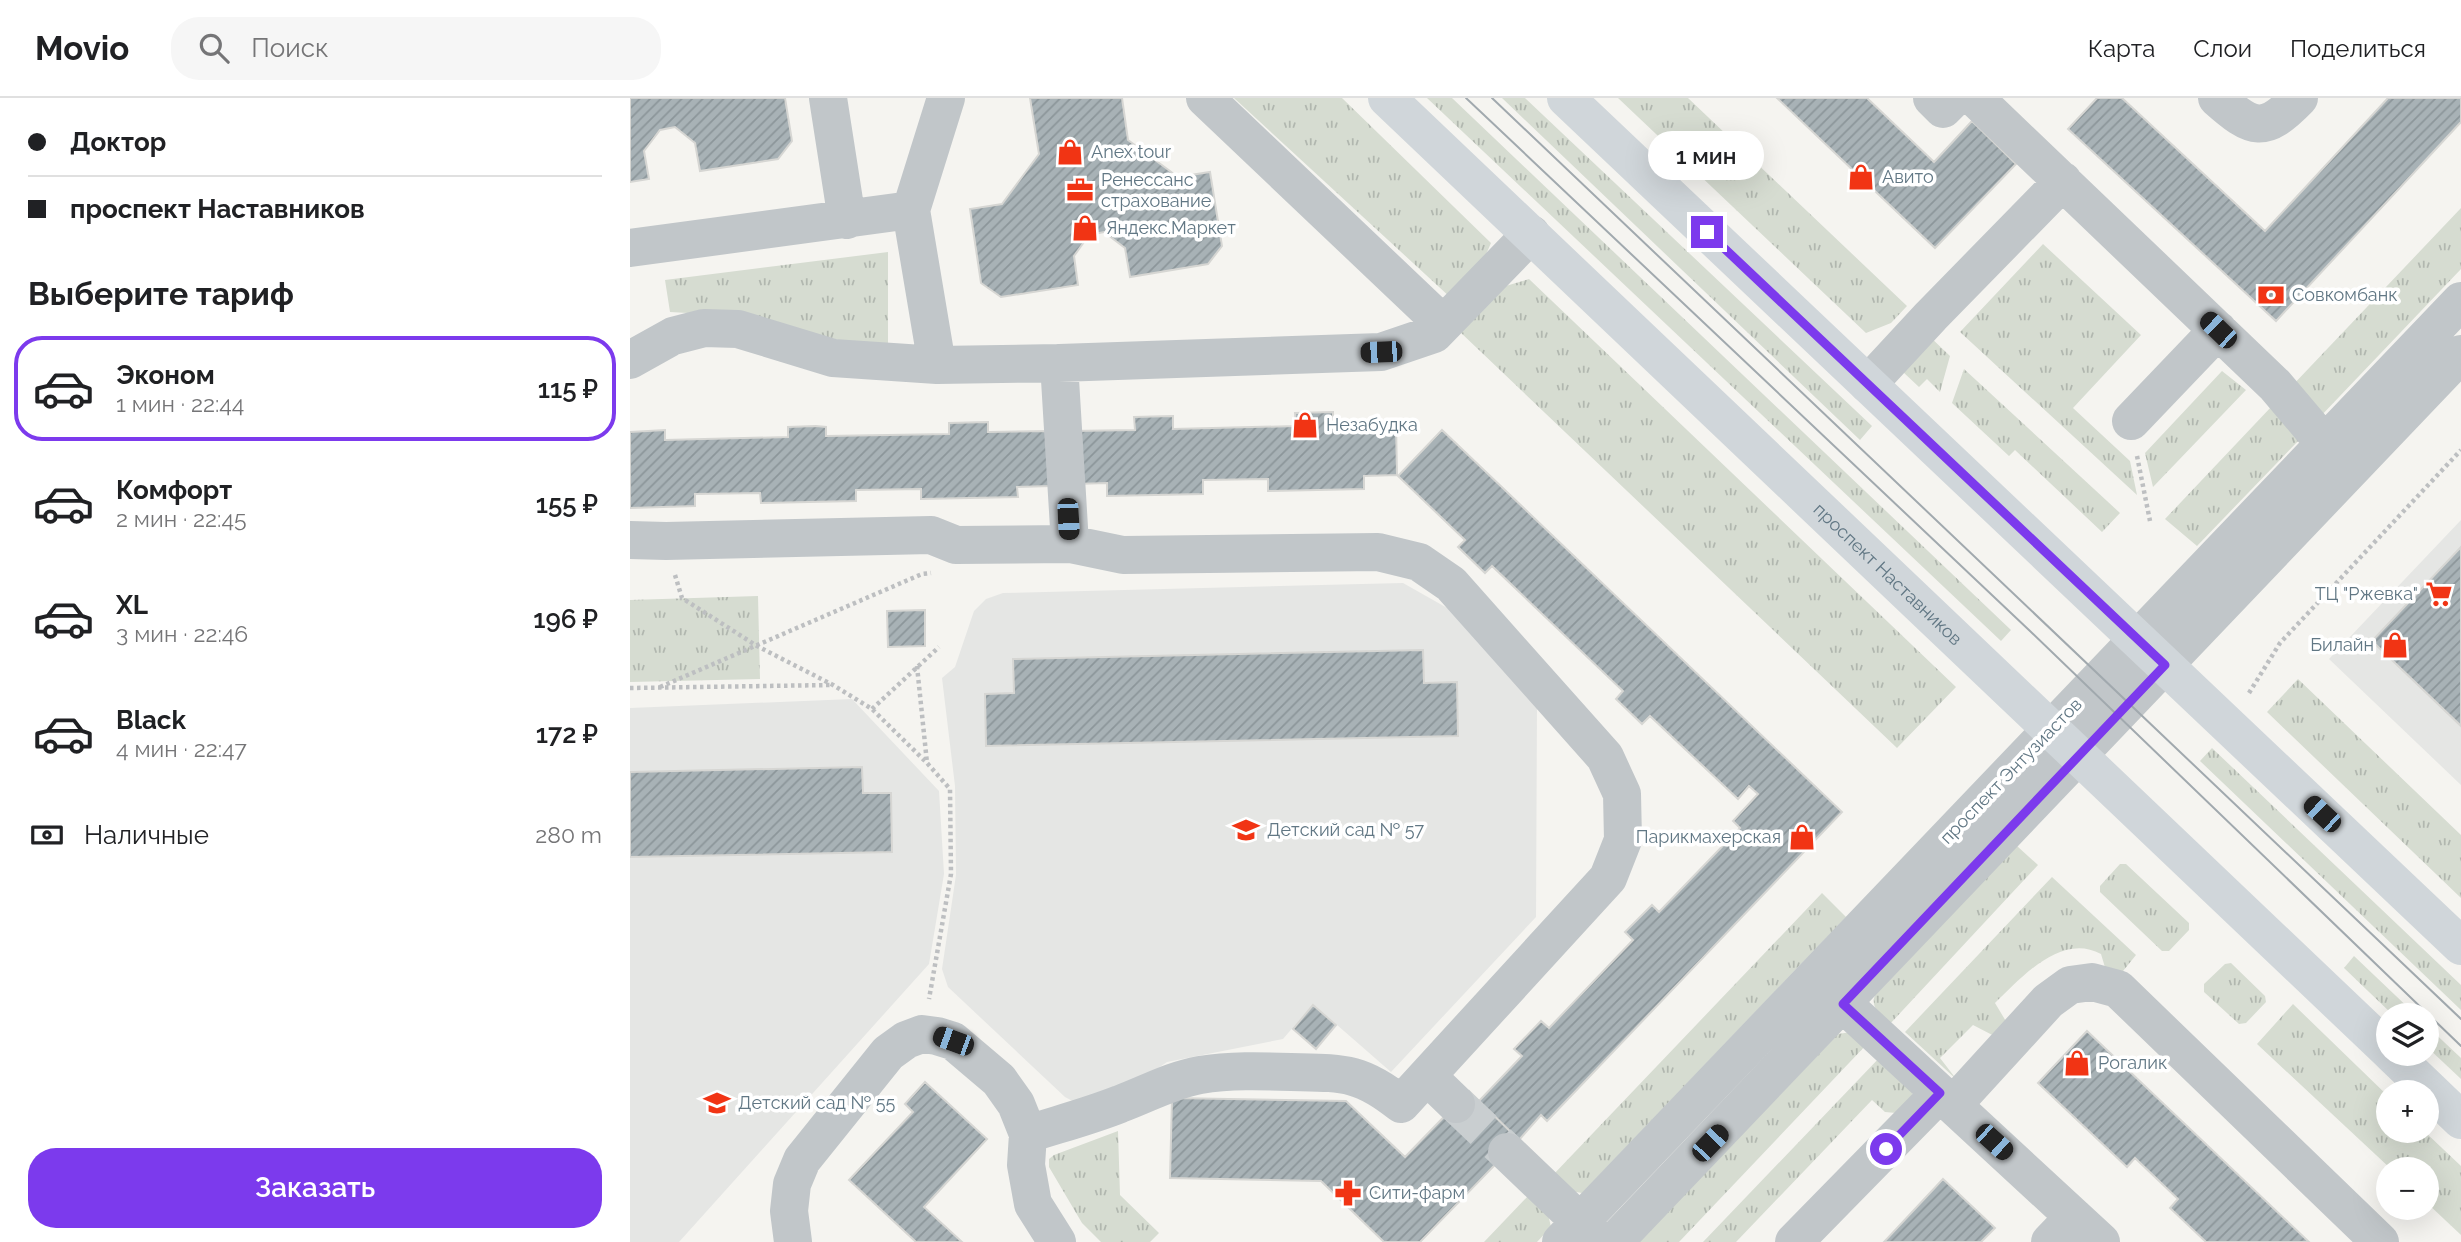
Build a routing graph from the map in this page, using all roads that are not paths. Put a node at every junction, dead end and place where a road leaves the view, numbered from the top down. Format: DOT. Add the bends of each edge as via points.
graph roads {
  1 [pos="828,98"];
  2 [pos="946,98"];
  3 [pos="1205,98"];
  4 [pos="1387,98"];
  5 [pos="1566,98"];
  6 [pos="1932,98"];
  7 [pos="1954,98"];
  8 [pos="2217,98"];
  9 [pos="2299,98"];
  10 [pos="1996,105"];
  11 [pos="2063,181"];
  12 [pos="911,210"];
  13 [pos="847,219"];
  14 [pos="1531,234"];
  15 [pos="630,248"];
  16 [pos="2461,301"];
  17 [pos="1443,324"];
  18 [pos="2218,330"];
  19 [pos="2452,353"];
  20 [pos="630,360"];
  21 [pos="1059,363"];
  22 [pos="937,365"];
  23 [pos="1868,384"];
  24 [pos="2130,421"];
  25 [pos="2338,456"];
  26 [pos="648,540"];
  27 [pos="1070,544"];
  28 [pos="2138,639"];
  29 [pos="2165,665"];
  30 [pos="2051,729"];
  31 [pos="2079,756"];
  32 [pos="2461,946"];
  33 [pos="1815,977"];
  34 [pos="1843,1004"];
  35 [pos="2376,1039"];
  36 [pos="2405,1066"];
  37 [pos="1427,1076"];
  38 [pos="1947,1099"];
  39 [pos="1456,1104"];
  40 [pos="2461,1120"];
  41 [pos="1028,1134"];
  42 [pos="1507,1152"];
  43 [pos="2075,1234"];
  44 [pos="1581,1235"];
  45 [pos="793,1242"];
  46 [pos="1056,1242"];
  47 [pos="1614,1242"];
  48 [pos="1794,1242"];
  49 [pos="2380,1242"];
  1 -- 13 [label="street"];
  2 -- 12 [label="street"];
  3 -- 17 [label="street"];
  4 -- 14 [label="main road, проспект Наставников"];
  5 -- 23 [label="main road"];
  6 -- 7 [label="street" via="1944,109"];
  8 -- 9 [label="street" via="2240,119 2258,125 2281,117"];
  10 -- 11 [label="street"];
  11 -- 18 [label="street"];
  11 -- 23 [label="street"];
  12 -- 13 [label="street"];
  12 -- 22 [label="street"];
  13 -- 15 [label="street"];
  14 -- 17 [label="street"];
  14 -- 30 [label="main road, проспект Наставников"];
  16 -- 19 [label="street, проспект Энтузиастов"];
  17 -- 21 [label="street" via="1434,334 1381,352"];
  18 -- 24 [label="street"];
  18 -- 25 [label="street"];
  19 -- 25 [label="street, проспект Энтузиастов"];
  20 -- 22 [label="street" via="673,336 704,328 738,329 833,358"];
  21 -- 22 [label="street"];
  21 -- 27 [label="street"];
  23 -- 28 [label="main road"];
  25 -- 28 [label="street, проспект Энтузиастов"];
  25 -- 29 [label="street, проспект Энтузиастов"];
  26 -- 27 [label="street" via="931,535 956,545"];
  27 -- 37 [label="street" via="1124,555 1378,552 1419,562 1451,584 1605,757 1622,794 1623,840 1608,878"];
  28 -- 29 [label="main road"];
  28 -- 30 [label="street, проспект Энтузиастов"];
  29 -- 31 [label="street, проспект Энтузиастов"];
  29 -- 32 [label="main road"];
  30 -- 31 [label="main road, проспект Наставников"];
  30 -- 33 [label="street, проспект Энтузиастов"];
  31 -- 34 [label="street, проспект Энтузиастов"];
  31 -- 35 [label="main road, проспект Наставников"];
  33 -- 34 [label="street"];
  33 -- 44 [label="street, проспект Энтузиастов"];
  34 -- 38 [label="street"];
  34 -- 47 [label="street, проспект Энтузиастов"];
  36 -- 40 [label="main road, проспект Наставников"];
  37 -- 39 [label="street"];
  37 -- 41 [label="street" via="1401,1104 1380,1086 1332,1073 1245,1070 1199,1075"];
  38 -- 43 [label="street"];
  38 -- 48 [label="street"];
  38 -- 49 [label="street" via="2070,985 2092,982 2118,989"];
  41 -- 45 [label="street" via="1016,1104 999,1080 953,1041 922,1034 905,1040 888,1053 802,1160 790,1198"];
  41 -- 46 [label="street" via="1026,1165 1033,1204"];
  42 -- 44 [label="street"];
}
